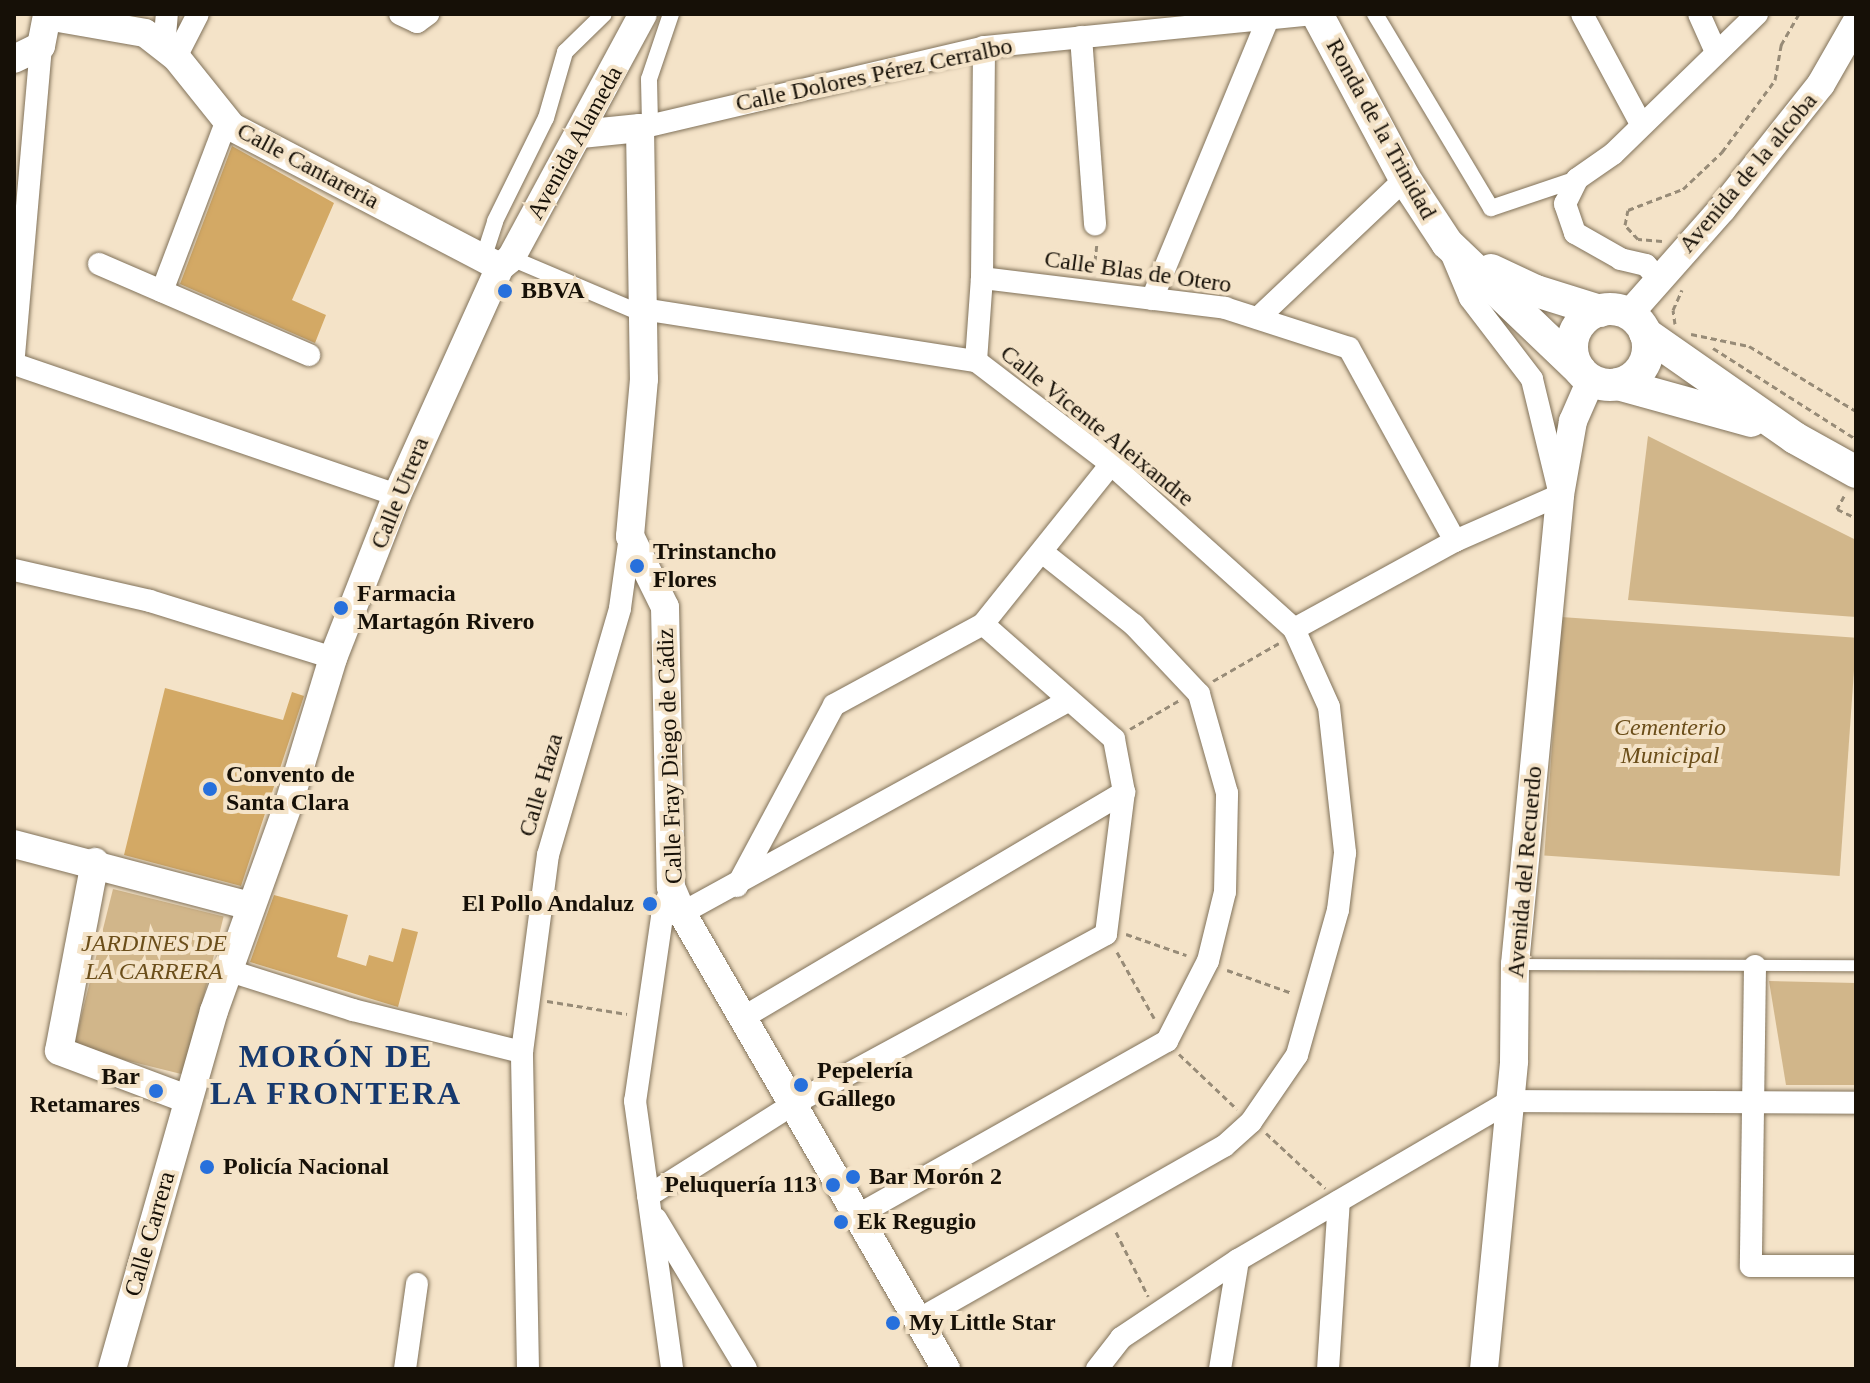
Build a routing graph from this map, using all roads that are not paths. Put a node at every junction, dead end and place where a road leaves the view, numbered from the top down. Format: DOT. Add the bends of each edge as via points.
graph roads {
  1 [pos="167,14"];
  2 [pos="198,14"];
  3 [pos="400,14"];
  4 [pos="428,14"];
  5 [pos="604,14"];
  6 [pos="643,14"];
  7 [pos="671,14"];
  8 [pos="1314,14"];
  9 [pos="1375,14"];
  10 [pos="1582,14"];
  11 [pos="1699,14"];
  12 [pos="1757,14"];
  13 [pos="47,15"];
  14 [pos="1268,19"];
  15 [pos="1856,23"];
  16 [pos="1081,37"];
  17 [pos="41,46"];
  18 [pos="984,47"];
  19 [pos="170,52"];
  20 [pos="1716,52"];
  21 [pos="14,59"];
  22 [pos="227,120"];
  23 [pos="1641,124"];
  24 [pos="645,126"];
  25 [pos="581,134"];
  26 [pos="1405,179"];
  27 [pos="1577,179"];
  28 [pos="1095,224"];
  29 [pos="1447,243"];
  30 [pos="498,261"];
  31 [pos="99,264"];
  32 [pos="1657,277"];
  33 [pos="982,278"];
  34 [pos="162,291"];
  35 [pos="1152,299"];
  36 [pos="643,311"];
  37 [pos="1258,318"];
  38 [pos="1640,325"];
  39 [pos="14,355"];
  40 [pos="309,355"];
  41 [pos="976,361"];
  42 [pos="14,364"];
  43 [pos="1596,378"];
  44 [pos="1795,438"];
  45 [pos="1111,464"];
  46 [pos="1856,472"];
  47 [pos="397,495"];
  48 [pos="1560,495"];
  49 [pos="630,536"];
  50 [pos="1455,541"];
  51 [pos="1042,552"];
  52 [pos="14,570"];
  53 [pos="983,624"];
  54 [pos="1294,629"];
  55 [pos="333,658"];
  56 [pos="1067,701"];
  57 [pos="1124,792"];
  58 [pos="14,844"];
  59 [pos="95,862"];
  60 [pos="737,886"];
  61 [pos="671,887"];
  62 [pos="250,906"];
  63 [pos="682,913"];
  64 [pos="1515,964"];
  65 [pos="1856,965"];
  66 [pos="1755,966"];
  67 [pos="227,970"];
  68 [pos="744,1017"];
  69 [pos="522,1052"];
  70 [pos="187,1099"];
  71 [pos="1510,1101"];
  72 [pos="1752,1102"];
  73 [pos="795,1103"];
  74 [pos="1856,1103"];
  75 [pos="1339,1201"];
  76 [pos="649,1203"];
  77 [pos="858,1215"];
  78 [pos="1238,1260"];
  79 [pos="1856,1266"];
  80 [pos="417,1284"];
  81 [pos="920,1319"];
  82 [pos="112,1369"];
  83 [pos="405,1369"];
  84 [pos="528,1369"];
  85 [pos="672,1369"];
  86 [pos="746,1369"];
  87 [pos="946,1369"];
  88 [pos="1097,1369"];
  89 [pos="1220,1369"];
  90 [pos="1328,1369"];
  91 [pos="1484,1369"];
  1 -- 19 [label="street"];
  2 -- 19 [label="street"];
  3 -- 4 [label="street" via="417,22"];
  5 -- 30 [label="street" via="565,52 546,118 495,221"];
  6 -- 25 [label="street, Avenida Alameda"];
  7 -- 24 [label="street" via="649,79"];
  8 -- 14 [label="street, Calle Dolores Pérez Cerralbo"];
  8 -- 26 [label="main road, Ronda de la Trinidad"];
  9 -- 27 [label="street" via="1491,208"];
  10 -- 23 [label="street"];
  11 -- 20 [label="street"];
  12 -- 20 [label="street"];
  13 -- 17 [label="street"];
  13 -- 19 [label="street, Calle Cantareria" via="145,33"];
  14 -- 16 [label="street, Calle Dolores Pérez Cerralbo"];
  14 -- 35 [label="street"];
  15 -- 32 [label="street, Avenida de la alcoba" via="1801,109 1694,242"];
  16 -- 18 [label="street, Calle Dolores Pérez Cerralbo"];
  16 -- 28 [label="street"];
  17 -- 21 [label="street"];
  17 -- 39 [label="street"];
  18 -- 24 [label="street, Calle Dolores Pérez Cerralbo"];
  18 -- 33 [label="street"];
  19 -- 22 [label="street, Calle Cantareria"];
  20 -- 23 [label="street"];
  22 -- 30 [label="street, Calle Cantareria"];
  22 -- 34 [label="street"];
  23 -- 27 [label="street" via="1595,170"];
  24 -- 25 [label="street, Calle Dolores Pérez Cerralbo"];
  24 -- 36 [label="street"];
  25 -- 30 [label="street, Avenida Alameda"];
  26 -- 29 [label="main road, Ronda de la Trinidad"];
  26 -- 37 [label="street"];
  27 -- 32 [label="street" via="1565,204 1575,233 1621,259 1646,265"];
  29 -- 38 [label="main road, Ronda de la Trinidad" via="1536,291"];
  29 -- 43 [label="main road, Ronda de la Trinidad"];
  29 -- 48 [label="street" via="1470,298 1532,379"];
  30 -- 36 [label="street"];
  30 -- 47 [label="street, Calle Utrera"];
  31 -- 34 [label="street"];
  32 -- 38 [label="street, Avenida de la alcoba"];
  33 -- 35 [label="street, Calle Blas de Otero"];
  33 -- 41 [label="street"];
  34 -- 40 [label="street"];
  35 -- 37 [label="street, Calle Blas de Otero" via="1225,308"];
  36 -- 41 [label="street, Calle Vicente Aleixandre"];
  36 -- 49 [label="street" via="644,379"];
  37 -- 50 [label="street, Calle Blas de Otero" via="1349,348"];
  38 -- 43 [label="main road" via="1643,365"];
  38 -- 43 [label="main road" via="1574,335"];
  38 -- 44 [label="main road, Ronda de la Trinidad"];
  41 -- 45 [label="street, Calle Vicente Aleixandre"];
  42 -- 47 [label="street"];
  43 -- 44 [label="main road, Ronda de la Trinidad" via="1683,398"];
  43 -- 48 [label="street, Avenida del Recuerdo" via="1573,421"];
  44 -- 46 [label="main road, Ronda de la Trinidad"];
  45 -- 51 [label="street"];
  45 -- 54 [label="street, Calle Vicente Aleixandre"];
  47 -- 55 [label="street, Calle Utrera"];
  48 -- 50 [label="street"];
  48 -- 64 [label="street, Avenida del Recuerdo"];
  49 -- 61 [label="street, Calle Fray Diego de Cádiz" via="665,607"];
  49 -- 69 [label="street, Calle Haza" via="620,608 548,855"];
  50 -- 54 [label="street"];
  51 -- 53 [label="street"];
  51 -- 77 [label="street" via="1134,625 1199,694 1227,793 1225,892 1212,947 1167,1041"];
  52 -- 55 [label="street" via="150,601"];
  53 -- 56 [label="street"];
  53 -- 60 [label="street" via="834,705"];
  54 -- 81 [label="street" via="1329,707 1345,853 1338,910 1297,1055 1252,1122 1224,1146"];
  55 -- 62 [label="street, Calle Utrera" via="289,803"];
  56 -- 57 [label="street" via="1114,739"];
  56 -- 60 [label="street"];
  57 -- 68 [label="street"];
  57 -- 73 [label="street" via="1106,934"];
  58 -- 59 [label="street"];
  59 -- 62 [label="street"];
  59 -- 70 [label="street" via="59,1051"];
  60 -- 63 [label="street"];
  61 -- 63 [label="street, Calle Fray Diego de Cádiz"];
  61 -- 76 [label="street" via="635,1101"];
  62 -- 67 [label="street, Calle Carrera"];
  63 -- 68 [label="street, Calle Fray Diego de Cádiz"];
  64 -- 66 [label="lane"];
  64 -- 71 [label="street, Avenida del Recuerdo"];
  65 -- 66 [label="lane"];
  66 -- 72 [label="street"];
  67 -- 69 [label="street" via="353,1010"];
  67 -- 70 [label="street, Calle Carrera"];
  68 -- 73 [label="street, Calle Fray Diego de Cádiz"];
  69 -- 84 [label="street, Calle Haza"];
  70 -- 82 [label="street, Calle Carrera"];
  71 -- 72 [label="street"];
  71 -- 75 [label="street"];
  71 -- 91 [label="street, Avenida del Recuerdo"];
  72 -- 74 [label="street"];
  72 -- 79 [label="street" via="1751,1266"];
  73 -- 76 [label="street"];
  73 -- 77 [label="street, Calle Fray Diego de Cádiz"];
  75 -- 78 [label="street"];
  75 -- 90 [label="street"];
  76 -- 85 [label="street"];
  76 -- 86 [label="street"];
  77 -- 81 [label="street, Calle Fray Diego de Cádiz"];
  78 -- 88 [label="street" via="1121,1338"];
  78 -- 89 [label="street"];
  80 -- 83 [label="street"];
  81 -- 87 [label="street, Calle Fray Diego de Cádiz"];
}
